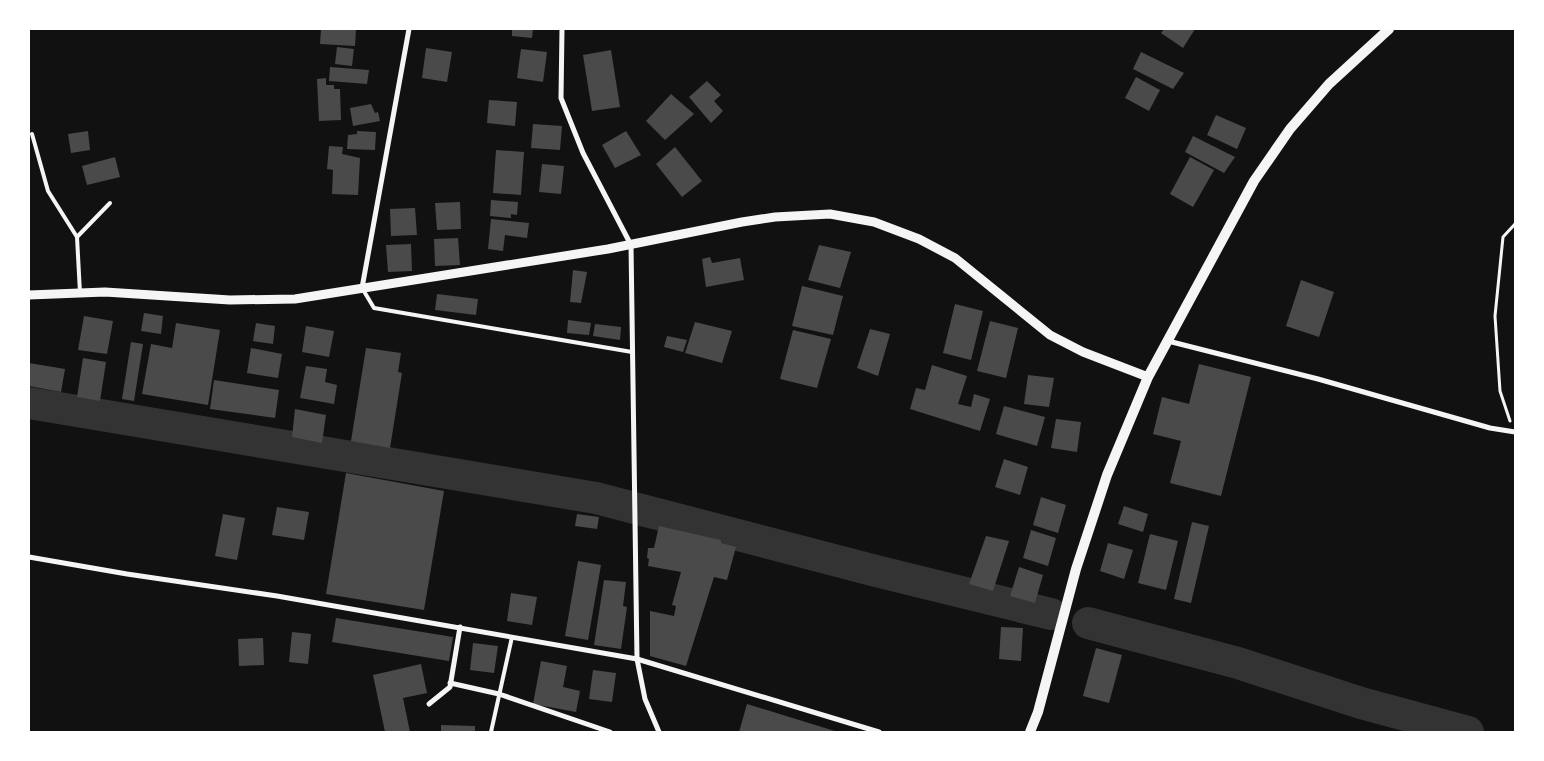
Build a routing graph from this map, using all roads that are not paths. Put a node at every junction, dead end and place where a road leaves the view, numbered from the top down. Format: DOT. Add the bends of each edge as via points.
graph roads {
  1 [pos="410,29"];
  2 [pos="562,29"];
  3 [pos="1389,29"];
  4 [pos="32,134"];
  5 [pos="110,203"];
  6 [pos="77,237"];
  7 [pos="631,245"];
  8 [pos="362,288"];
  9 [pos="80,293"];
  10 [pos="29,295"];
  11 [pos="1168,341"];
  12 [pos="632,352"];
  13 [pos="1148,377"];
  14 [pos="1514,431"];
  15 [pos="29,557"];
  16 [pos="460,628"];
  17 [pos="512,637"];
  18 [pos="637,659"];
  19 [pos="450,683"];
  20 [pos="499,694"];
  21 [pos="429,704"];
  22 [pos="491,732"];
  23 [pos="610,732"];
  24 [pos="659,732"];
  25 [pos="879,732"];
  26 [pos="1030,732"];
  1 -- 8 [label="street"];
  2 -- 7 [label="street" via="561,98 582,153"];
  3 -- 11 [label="main road" via="1329,84 1290,129 1254,182"];
  4 -- 6 [label="lane" via="48,191"];
  5 -- 6 [label="lane"];
  6 -- 9 [label="lane"];
  7 -- 8 [label="street"];
  7 -- 12 [label="street"];
  7 -- 13 [label="street" via="774,217 830,214 874,222 919,239 955,258 1050,336"];
  8 -- 9 [label="street" via="296,299 239,300"];
  8 -- 12 [label="lane" via="374,308"];
  9 -- 10 [label="street"];
  11 -- 13 [label="main road"];
  11 -- 14 [label="street" via="1318,378 1490,428"];
  12 -- 18 [label="street"];
  13 -- 26 [label="main road" via="1107,475 1076,569"];
  15 -- 16 [label="street"];
  16 -- 17 [label="street"];
  16 -- 19 [label="street"];
  17 -- 18 [label="street"];
  17 -- 20 [label="lane"];
  18 -- 24 [label="street" via="645,699"];
  18 -- 25 [label="street"];
  19 -- 20 [label="street"];
  19 -- 21 [label="street" via="450,687"];
  20 -- 22 [label="lane"];
  20 -- 23 [label="street"];
}
